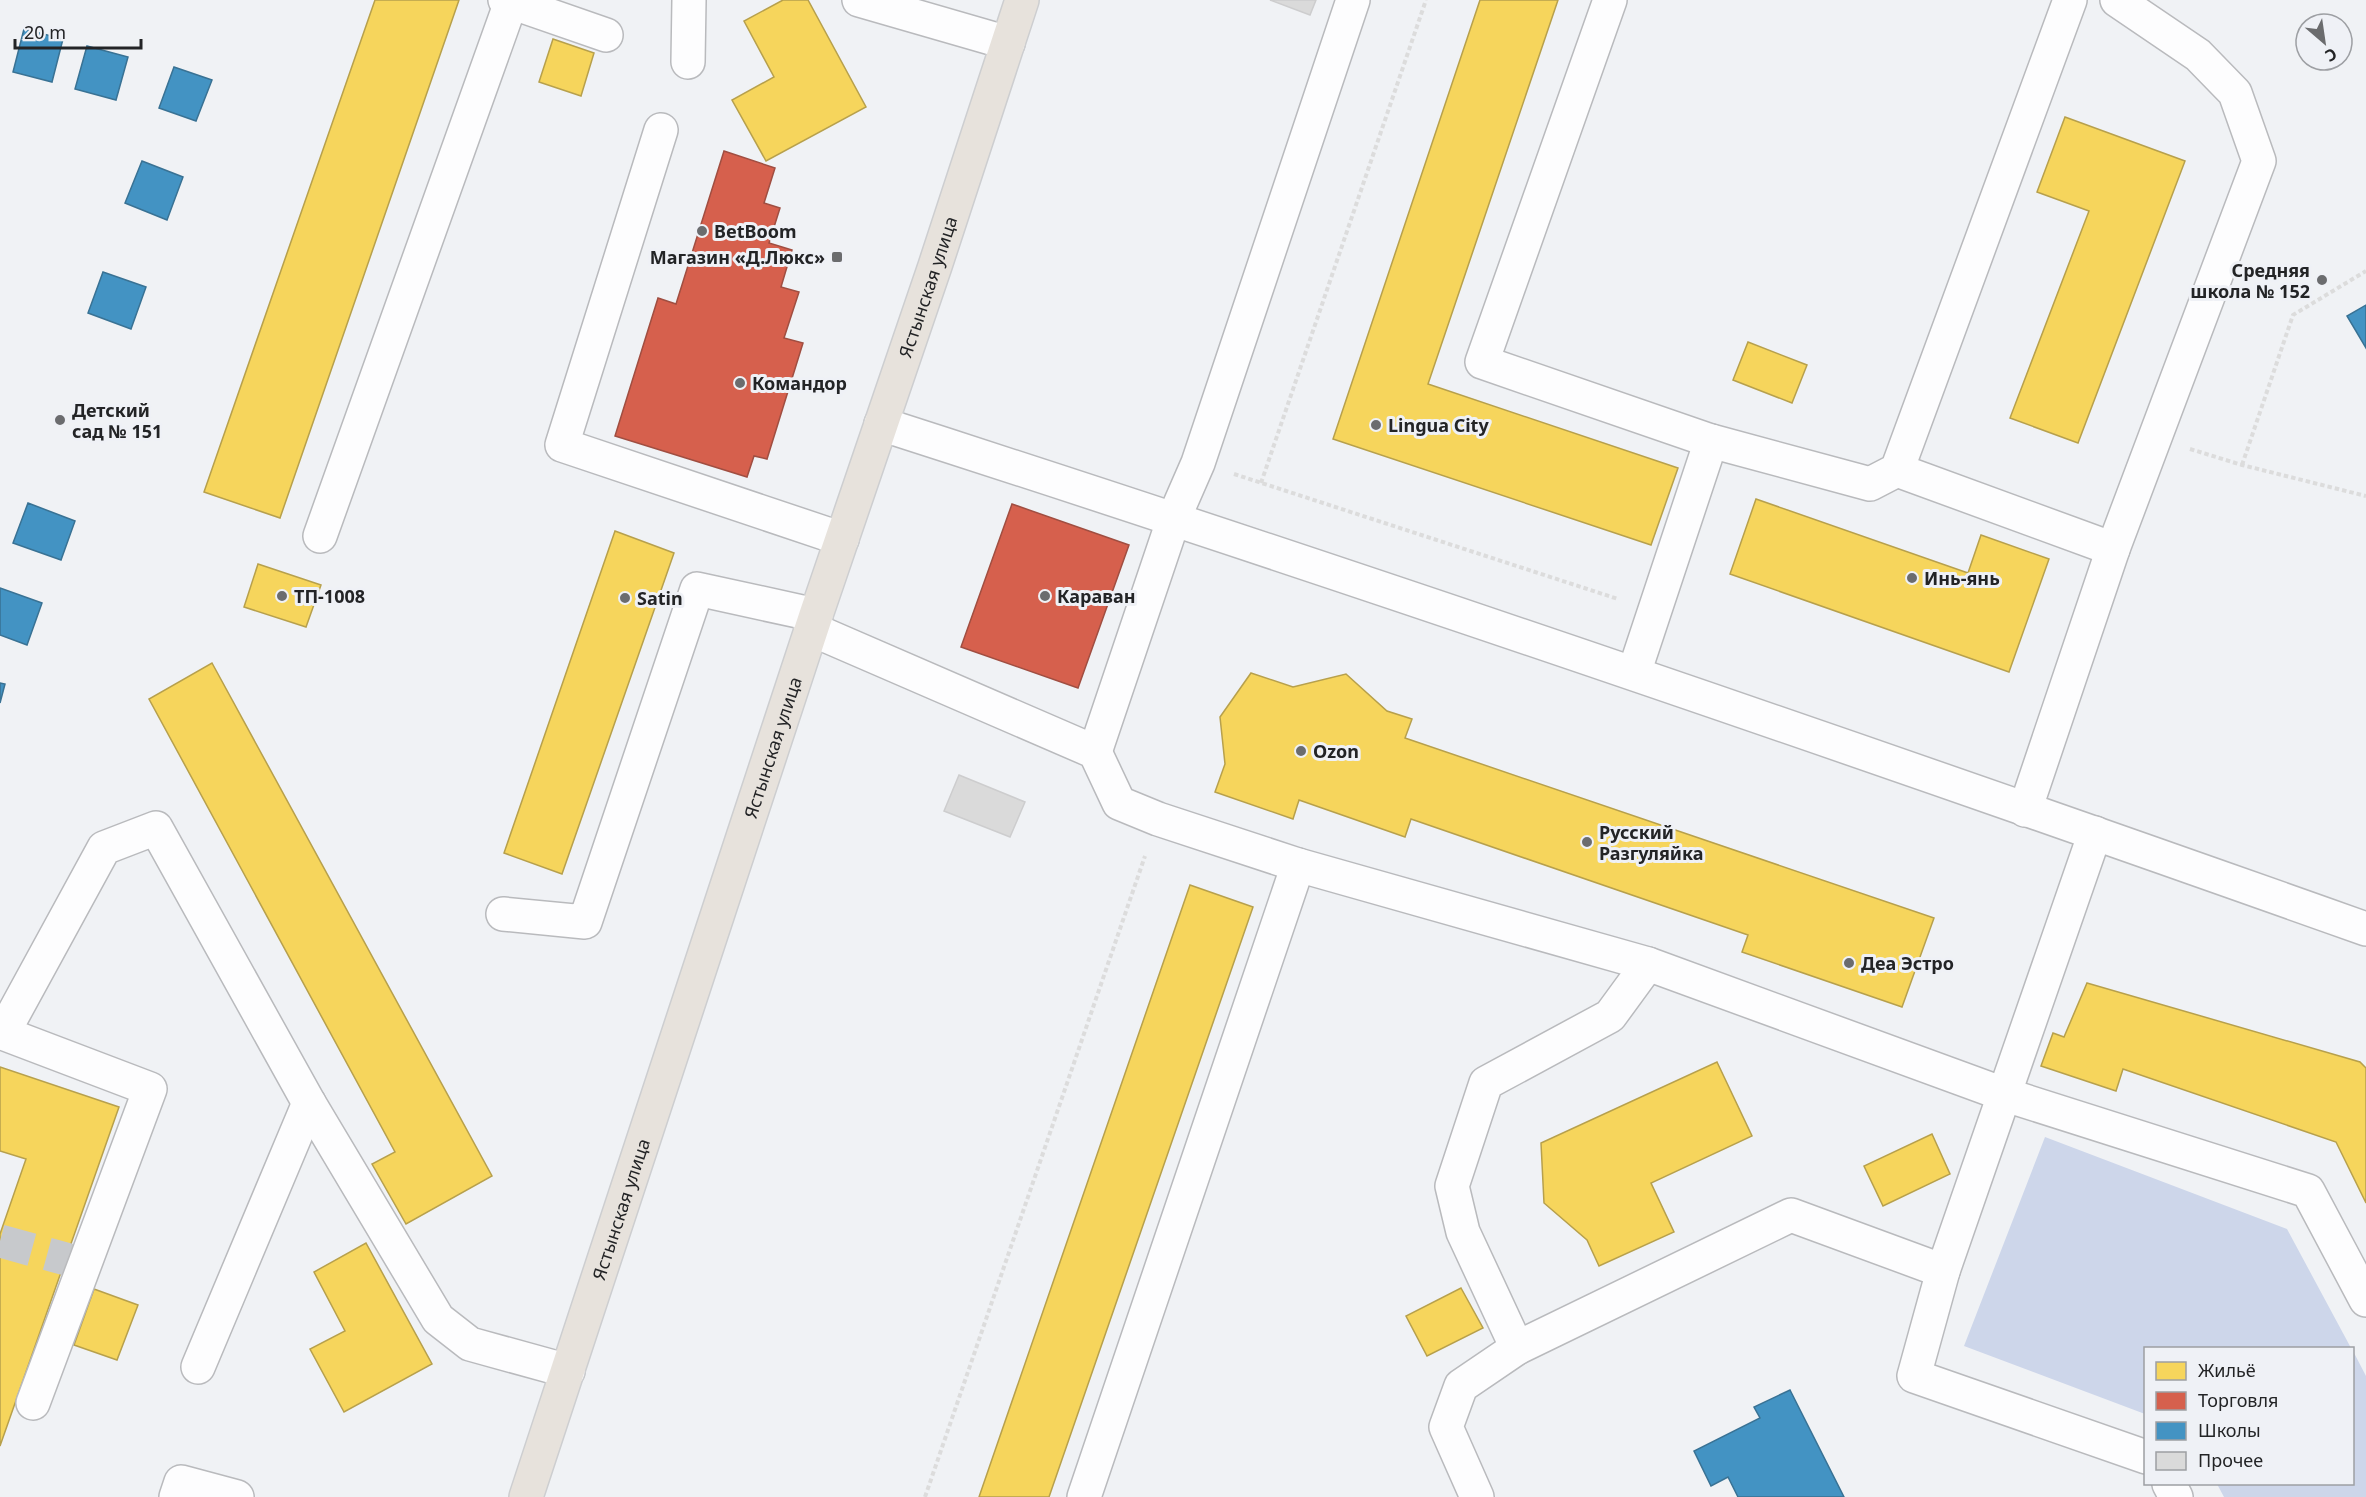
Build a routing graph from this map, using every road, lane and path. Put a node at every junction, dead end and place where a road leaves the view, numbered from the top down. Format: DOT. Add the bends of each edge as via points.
graph roads {
  1 [pos="689,0"];
  2 [pos="860,0"];
  3 [pos="1022,0"];
  4 [pos="1353,0"];
  5 [pos="1426,0"];
  6 [pos="1610,0"];
  7 [pos="2070,0"];
  8 [pos="2117,0"];
  9 [pos="508,1"];
  10 [pos="606,35"];
  11 [pos="1008,43"];
  12 [pos="688,62"];
  13 [pos="661,130"];
  14 [pos="2366,271"];
  15 [pos="881,424"];
  16 [pos="2154,440"];
  17 [pos="1711,441"];
  18 [pos="2242,465"];
  19 [pos="1897,470"];
  20 [pos="2366,496"];
  21 [pos="1174,518"];
  22 [pos="320,536"];
  23 [pos="842,539"];
  24 [pos="2113,549"];
  25 [pos="1653,611"];
  26 [pos="813,622"];
  27 [pos="1634,673"];
  28 [pos="1095,752"];
  29 [pos="2025,810"];
  30 [pos="1158,819"];
  31 [pos="2095,833"];
  32 [pos="1298,865"];
  33 [pos="503,914"];
  34 [pos="2366,929"];
  35 [pos="1648,964"];
  36 [pos="1,1033"];
  37 [pos="2006,1095"];
  38 [pos="309,1103"];
  39 [pos="1943,1271"];
  40 [pos="2366,1300"];
  41 [pos="1517,1348"];
  42 [pos="198,1367"];
  43 [pos="568,1371"];
  44 [pos="33,1403"];
  45 [pos="2144,1457"];
  46 [pos="176,1497"];
  47 [pos="237,1497"];
  48 [pos="526,1497"];
  49 [pos="925,1497"];
  50 [pos="1084,1497"];
  51 [pos="1477,1497"];
  1 -- 12 [label="street"];
  2 -- 11 [label="street"];
  3 -- 11 [label="main road, Ястынская улица"];
  4 -- 21 [label="street" via="1202,452"];
  5 -- 25 [label="path" via="1261,483"];
  6 -- 17 [label="street" via="1482,362"];
  7 -- 19 [label="street"];
  8 -- 16 [label="street" via="2198,55 2235,93 2259,161"];
  9 -- 10 [label="street"];
  9 -- 22 [label="street"];
  11 -- 15 [label="main road, Ястынская улица"];
  13 -- 23 [label="street" via="562,445"];
  14 -- 18 [label="path" via="2293,315"];
  15 -- 21 [label="street"];
  15 -- 23 [label="main road, Ястынская улица"];
  16 -- 18 [label="path"];
  16 -- 24 [label="street"];
  17 -- 19 [label="street" via="1870,484"];
  17 -- 25 [label="street"];
  18 -- 20 [label="path"];
  19 -- 24 [label="street"];
  21 -- 27 [label="street"];
  21 -- 28 [label="street"];
  23 -- 26 [label="main road, Ястынская улица"];
  24 -- 29 [label="street"];
  25 -- 27 [label="street"];
  26 -- 28 [label="street"];
  26 -- 33 [label="street" via="697,588 585,922"];
  26 -- 43 [label="main road, Ястынская улица"];
  27 -- 29 [label="street"];
  28 -- 30 [label="street" via="1119,803"];
  29 -- 31 [label="street"];
  30 -- 32 [label="street"];
  30 -- 49 [label="path"];
  31 -- 34 [label="street"];
  31 -- 37 [label="street"];
  32 -- 35 [label="street"];
  32 -- 50 [label="street"];
  35 -- 37 [label="street"];
  35 -- 41 [label="street" via="1610,1016 1486,1083 1452,1186 1463,1232"];
  36 -- 38 [label="street" via="104,848 156,828"];
  36 -- 44 [label="street" via="150,1089"];
  37 -- 39 [label="street"];
  37 -- 40 [label="street" via="2308,1191"];
  38 -- 42 [label="street"];
  38 -- 43 [label="street" via="438,1319 470,1344"];
  39 -- 41 [label="street" via="1791,1215"];
  39 -- 45 [label="street" via="1914,1376"];
  41 -- 51 [label="street" via="1461,1386 1446,1427"];
  43 -- 48 [label="main road, Ястынская улица"];
  46 -- 47 [label="street" via="181,1482"];
}
